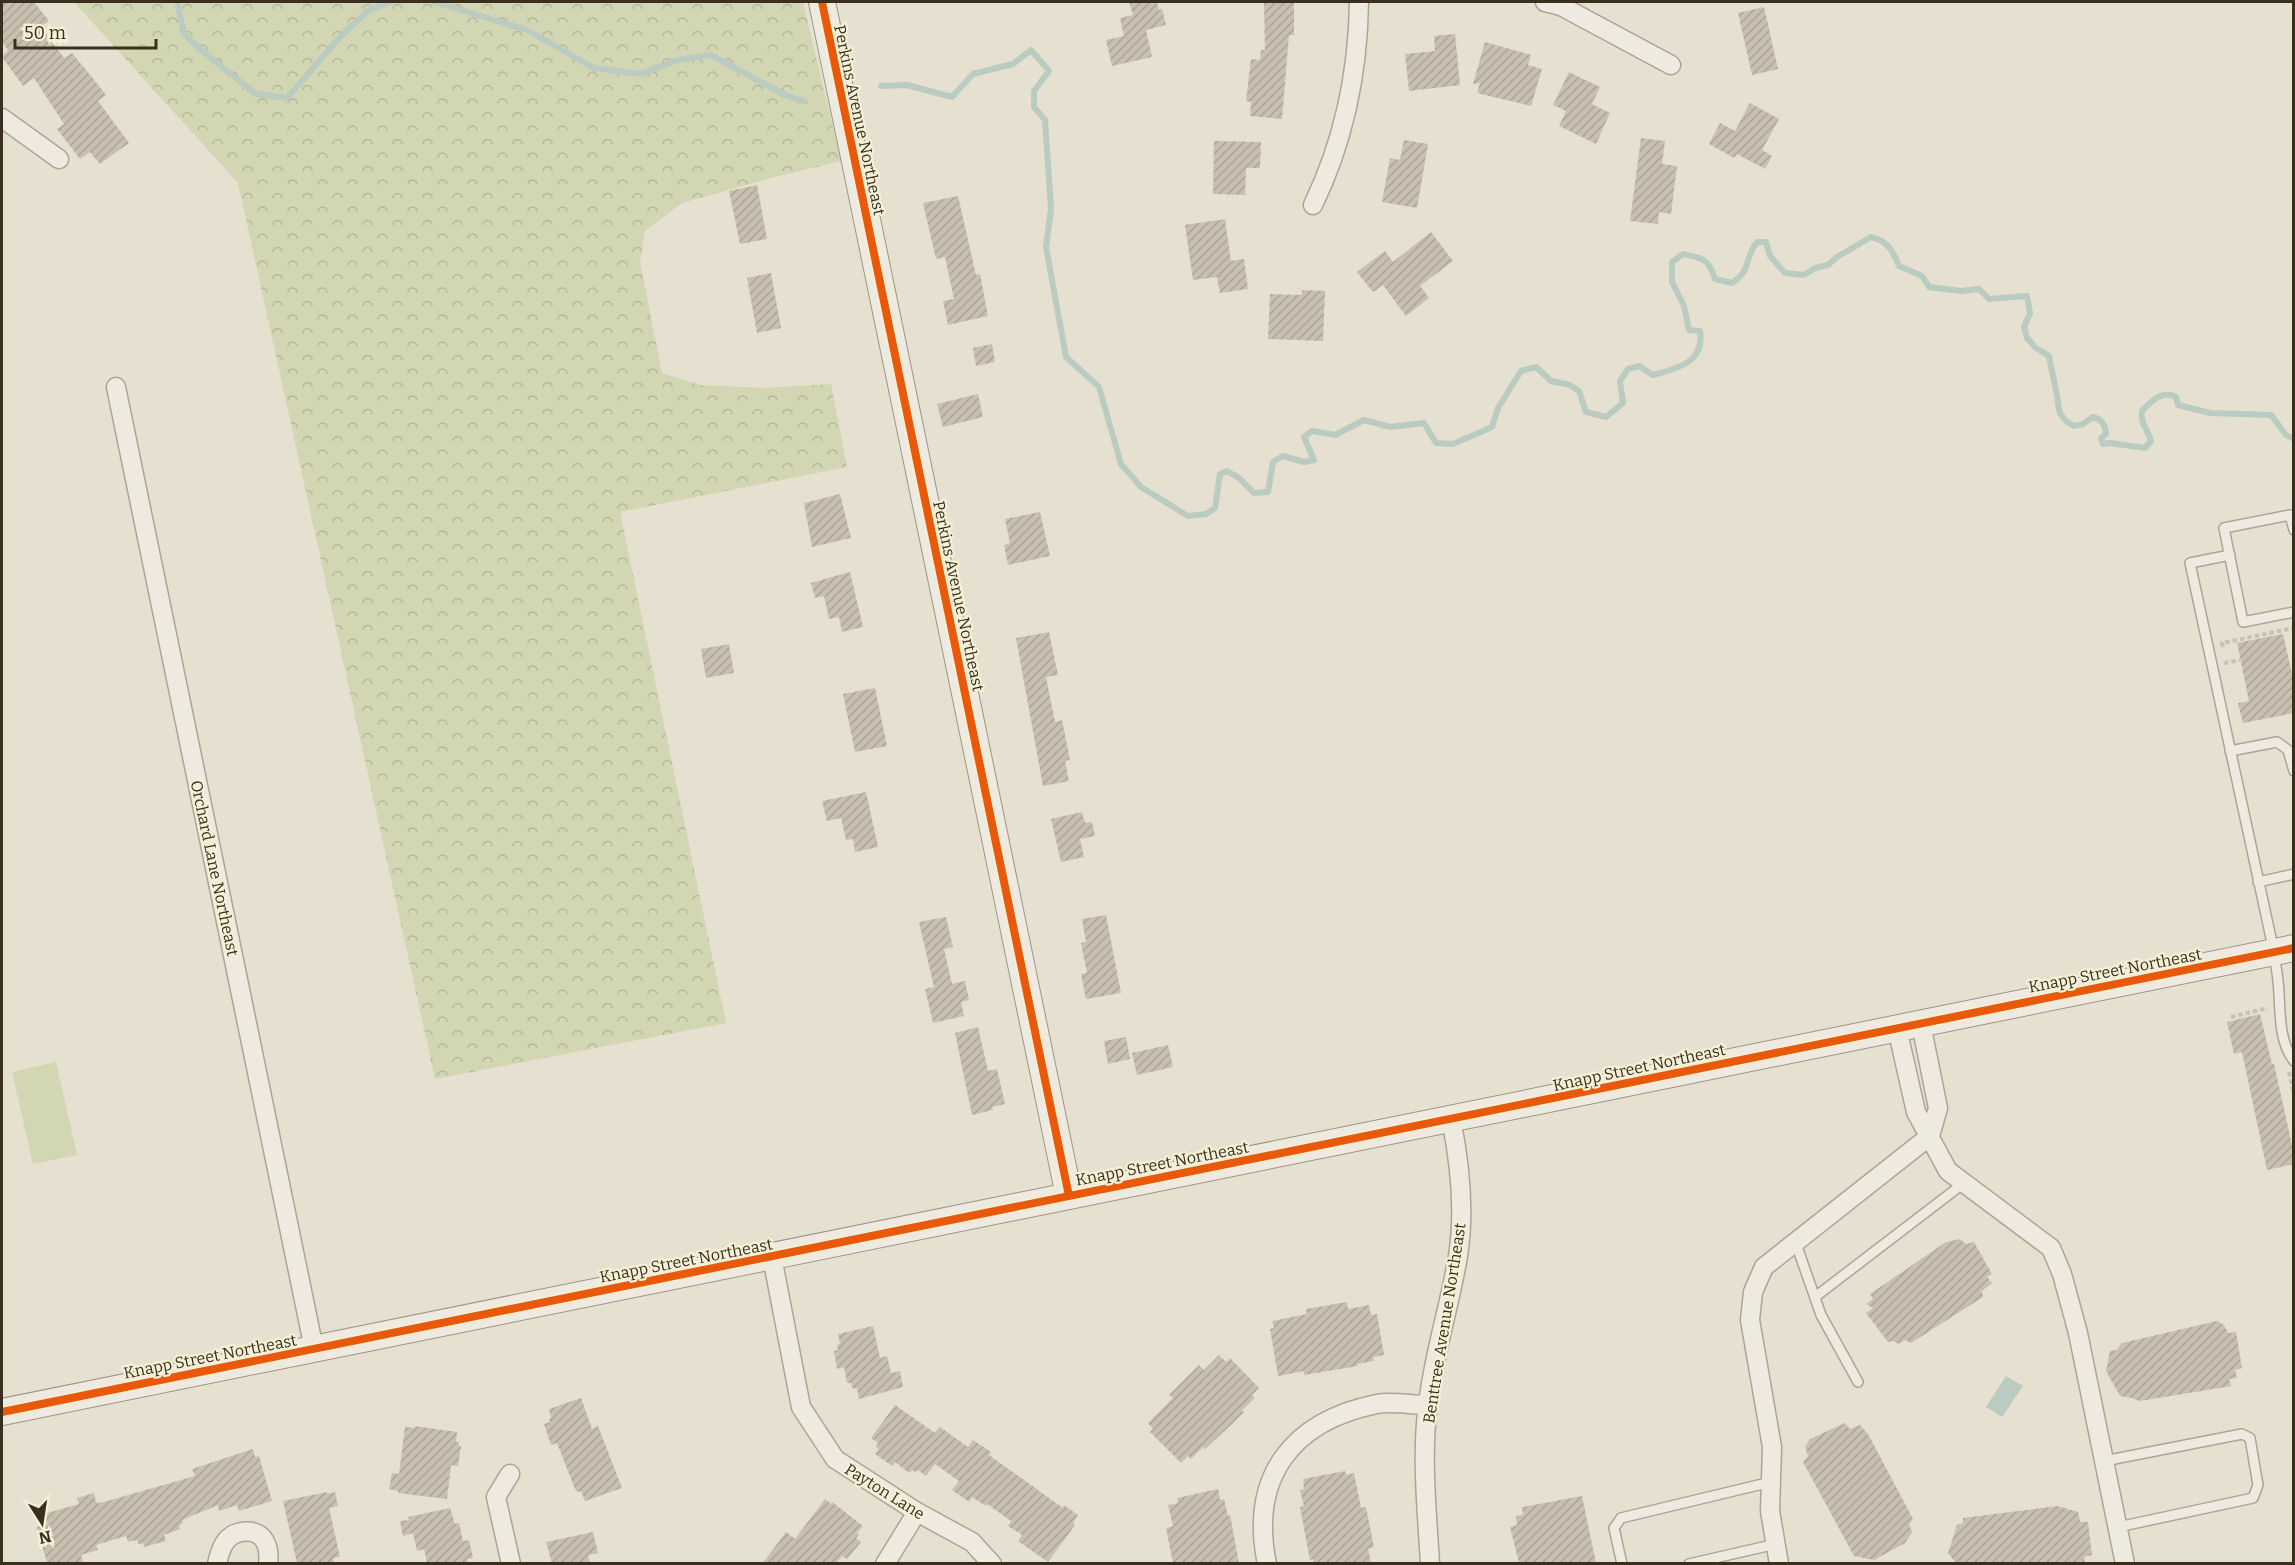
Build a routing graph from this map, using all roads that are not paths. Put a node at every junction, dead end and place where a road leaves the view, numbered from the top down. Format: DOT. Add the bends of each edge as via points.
graph roads {
  1 [pos="822,2"];
  2 [pos="1359,2"];
  3 [pos="1545,2"];
  4 [pos="1671,65"];
  5 [pos="2,118"];
  6 [pos="59,159"];
  7 [pos="1313,205"];
  8 [pos="116,387"];
  9 [pos="2294,530"];
  10 [pos="2230,555"];
  11 [pos="2294,612"];
  12 [pos="2230,751"];
  13 [pos="2294,771"];
  14 [pos="2294,874"];
  15 [pos="2258,882"];
  16 [pos="2284,950"];
  17 [pos="1909,1026"];
  18 [pos="2294,1061"];
  19 [pos="1450,1119"];
  20 [pos="1930,1136"];
  21 [pos="1964,1183"];
  22 [pos="1069,1196"];
  23 [pos="1795,1241"];
  24 [pos="772,1257"];
  25 [pos="1815,1297"];
  26 [pos="314,1349"];
  27 [pos="1858,1382"];
  28 [pos="1428,1405"];
  29 [pos="2,1412"];
  30 [pos="2104,1461"];
  31 [pos="510,1474"];
  32 [pos="1771,1482"];
  33 [pos="916,1512"];
  34 [pos="2118,1527"];
  35 [pos="1776,1544"];
  36 [pos="203,1563"];
  37 [pos="216,1563"];
  38 [pos="268,1563"];
  39 [pos="511,1563"];
  40 [pos="885,1563"];
  41 [pos="992,1563"];
  42 [pos="1267,1563"];
  43 [pos="1430,1563"];
  44 [pos="1622,1563"];
  45 [pos="1689,1563"];
  46 [pos="1779,1563"];
  47 [pos="2125,1563"];
  1 -- 22 [label="main road, Perkins Avenue Northeast"];
  2 -- 7 [label="street" via="1347,112 1329,173"];
  3 -- 4 [label="street" via="1561,6"];
  5 -- 6 [label="street"];
  8 -- 26 [label="street, Orchard Lane Northeast"];
  9 -- 10 [label="lane" via="2290,515 2224,528"];
  10 -- 11 [label="lane" via="2243,622"];
  10 -- 12 [label="lane" via="2190,563"];
  12 -- 13 [label="lane" via="2277,742 2288,750"];
  12 -- 15 [label="lane"];
  14 -- 15 [label="lane"];
  15 -- 16 [label="lane"];
  16 -- 17 [label="main road, Knapp Street Northeast"];
  16 -- 18 [label="lane" via="2278,981 2281,1026"];
  17 -- 19 [label="main road, Knapp Street Northeast"];
  17 -- 20 [label="street" via="1916,1112"];
  17 -- 20 [label="street" via="1938,1108"];
  19 -- 22 [label="main road, Knapp Street Northeast"];
  19 -- 28 [label="street, Benttree Avenue Northeast" via="1461,1214 1458,1254"];
  20 -- 21 [label="street" via="1948,1171"];
  20 -- 23 [label="street"];
  21 -- 25 [label="lane"];
  21 -- 30 [label="street" via="2050,1248 2062,1274 2078,1333"];
  22 -- 24 [label="main road, Knapp Street Northeast"];
  23 -- 25 [label="lane"];
  23 -- 32 [label="street" via="1764,1267 1753,1292 1750,1320 1772,1447"];
  24 -- 26 [label="main road, Knapp Street Northeast"];
  24 -- 33 [label="street, Payton Lane" via="801,1407 835,1459"];
  25 -- 27 [label="lane"];
  26 -- 29 [label="main road, Knapp Street Northeast"];
  28 -- 42 [label="street" via="1379,1404 1335,1417 1302,1436 1280,1460 1268,1486 1262,1523"];
  28 -- 43 [label="street, Benttree Avenue Northeast" via="1425,1472"];
  30 -- 34 [label="street"];
  30 -- 34 [label="lane" via="2242,1434 2250,1438 2258,1485 2253,1498"];
  31 -- 39 [label="street" via="496,1497"];
  32 -- 35 [label="street" via="1770,1511"];
  32 -- 44 [label="lane" via="1622,1518 1614,1528"];
  33 -- 40 [label="street"];
  33 -- 41 [label="street, Payton Lane" via="972,1542"];
  34 -- 47 [label="street"];
  35 -- 45 [label="lane"];
  35 -- 46 [label="street"];
  36 -- 37 [label="street"];
  37 -- 38 [label="street" via="227,1539 245,1531 264,1539"];
}
